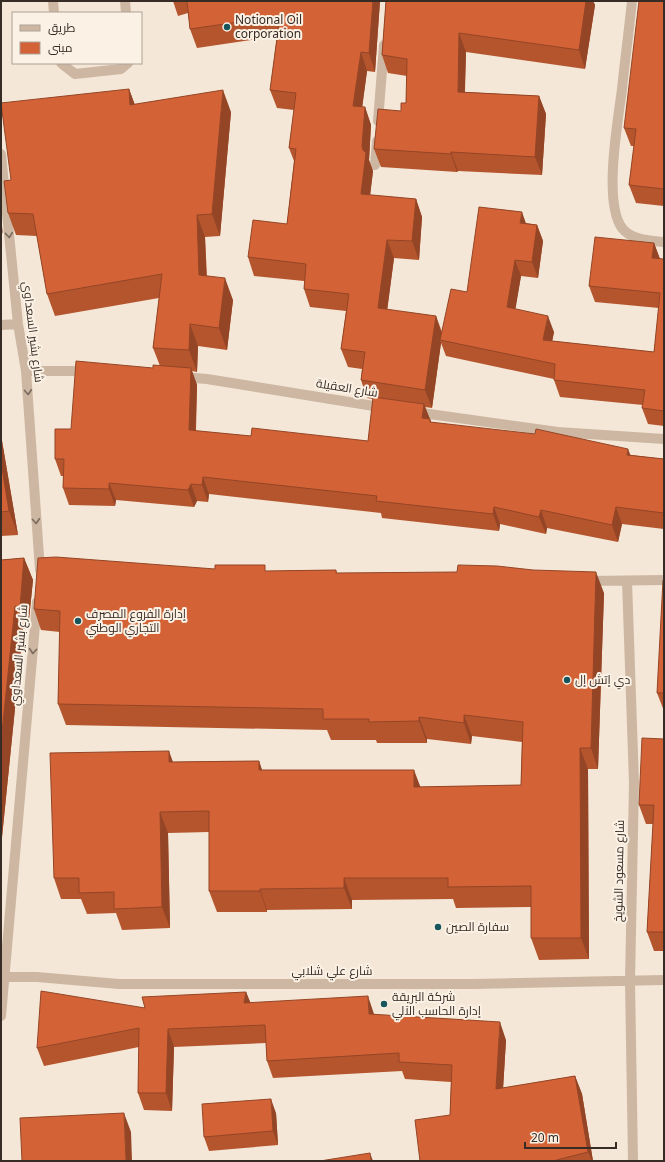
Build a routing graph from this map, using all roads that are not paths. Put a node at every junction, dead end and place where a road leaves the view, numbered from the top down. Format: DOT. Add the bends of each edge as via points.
graph roads {
  1 [pos="53,1"];
  2 [pos="125,1"];
  3 [pos="632,1"];
  4 [pos="54,12"];
  5 [pos="126,12"];
  6 [pos="385,32"];
  7 [pos="62,64"];
  8 [pos="127,64"];
  9 [pos="1,154"];
  10 [pos="375,165"];
  11 [pos="2,171"];
  12 [pos="664,242"];
  13 [pos="18,324"];
  14 [pos="1,326"];
  15 [pos="26,371"];
  16 [pos="100,372"];
  17 [pos="176,377"];
  18 [pos="664,439"];
  19 [pos="40,573"];
  20 [pos="664,580"];
  21 [pos="573,581"];
  22 [pos="627,581"];
  23 [pos="38,594"];
  24 [pos="3,976"];
  25 [pos="664,980"];
  26 [pos="630,981"];
  27 [pos="1,1016"];
  28 [pos="633,1161"];
  1 -- 4 [label="street"];
  2 -- 5 [label="street"];
  3 -- 12 [label="street" via="613,162 614,209 621,226 628,234"];
  6 -- 10 [label="street"];
  7 -- 8 [label="street" via="75,74 121,69"];
  9 -- 11 [label="street, شارع بشير السعداوي"];
  11 -- 13 [label="street, شارع بشير السعداوي, one-way"];
  13 -- 14 [label="street"];
  13 -- 15 [label="street, شارع بشير السعداوي"];
  15 -- 16 [label="street"];
  15 -- 19 [label="street, شارع بشير السعداوي, one-way"];
  17 -- 18 [label="street, شارع العقيلة" via="207,379 558,432"];
  20 -- 22 [label="street"];
  21 -- 22 [label="street"];
  22 -- 26 [label="street, شارع مسعود الشويخ" via="634,783"];
  23 -- 24 [label="street, شارع بشير السعداوي, one-way"];
  24 -- 26 [label="street, شارع علي شلابي" via="127,984 474,984"];
  24 -- 27 [label="street, شارع بشير السعداوي"];
  25 -- 26 [label="street, شارع علي شلابي"];
  26 -- 28 [label="street, شارع مسعود الشويخ"];
}
